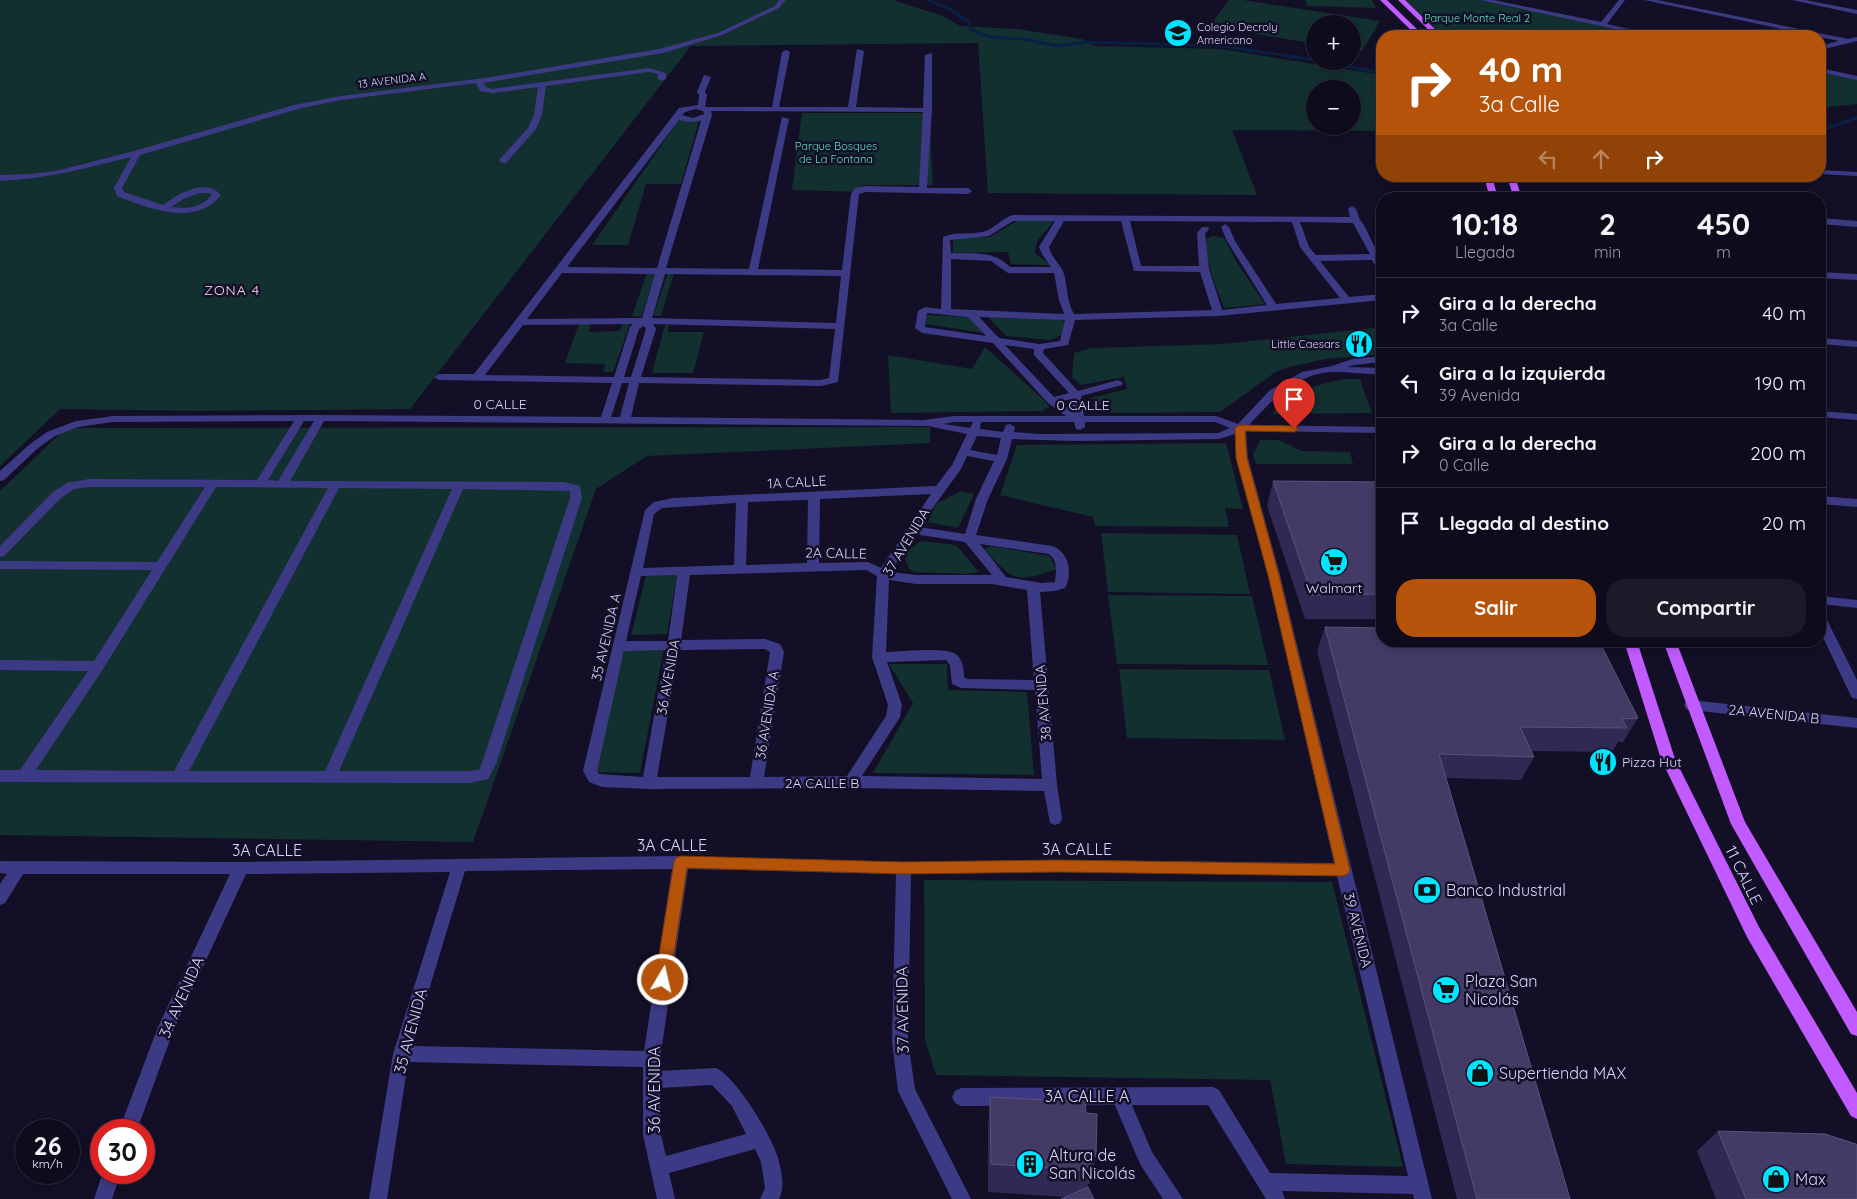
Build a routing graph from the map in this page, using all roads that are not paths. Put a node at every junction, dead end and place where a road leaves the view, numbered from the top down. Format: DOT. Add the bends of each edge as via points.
graph roads {
  1 [pos="783,0"];
  2 [pos="1383,0"];
  3 [pos="1401,0"];
  4 [pos="1483,0"];
  5 [pos="1622,0"];
  6 [pos="1647,0"];
  7 [pos="1694,0"];
  8 [pos="1795,0"];
  9 [pos="1689,8"];
  10 [pos="1857,12"];
  11 [pos="1603,25"];
  12 [pos="1415,30"];
  13 [pos="1433,30"];
  14 [pos="1628,30"];
  15 [pos="1795,30"];
  16 [pos="1826,36"];
  17 [pos="1857,39"];
  18 [pos="1848,41"];
  19 [pos="1826,46"];
  20 [pos="786,52"];
  21 [pos="860,52"];
  22 [pos="929,55"];
  23 [pos="1826,71"];
  24 [pos="707,78"];
  25 [pos="1857,78"];
  26 [pos="662,79"];
  27 [pos="478,81"];
  28 [pos="542,85"];
  29 [pos="693,99"];
  30 [pos="775,109"];
  31 [pos="852,109"];
  32 [pos="928,110"];
  33 [pos="704,111"];
  34 [pos="678,116"];
  35 [pos="785,118"];
  36 [pos="137,153"];
  37 [pos="503,160"];
  38 [pos="1826,172"];
  39 [pos="1857,174"];
  40 [pos="0,178"];
  41 [pos="923,189"];
  42 [pos="968,191"];
  43 [pos="165,207"];
  44 [pos="1352,210"];
  45 [pos="1061,218"];
  46 [pos="1124,218"];
  47 [pos="1182,218"];
  48 [pos="1212,219"];
  49 [pos="1243,219"];
  50 [pos="1295,219"];
  51 [pos="1356,221"];
  52 [pos="1826,221"];
  53 [pos="1857,224"];
  54 [pos="1225,226"];
  55 [pos="1202,227"];
  56 [pos="946,256"];
  57 [pos="1375,257"];
  58 [pos="1313,258"];
  59 [pos="1204,269"];
  60 [pos="559,270"];
  61 [pos="1058,270"];
  62 [pos="661,272"];
  63 [pos="753,272"];
  64 [pos="845,274"];
  65 [pos="1826,275"];
  66 [pos="1857,278"];
  67 [pos="1376,298"];
  68 [pos="1346,300"];
  69 [pos="1273,307"];
  70 [pos="946,311"];
  71 [pos="1218,313"];
  72 [pos="972,314"];
  73 [pos="1071,317"];
  74 [pos="646,321"];
  75 [pos="519,322"];
  76 [pos="840,326"];
  77 [pos="995,340"];
  78 [pos="1826,341"];
  79 [pos="1857,344"];
  80 [pos="1039,347"];
  81 [pos="1376,360"];
  82 [pos="1334,369"];
  83 [pos="1376,371"];
  84 [pos="1056,373"];
  85 [pos="439,377"];
  86 [pos="478,378"];
  87 [pos="635,380"];
  88 [pos="616,381"];
  89 [pos="1034,381"];
  90 [pos="1118,383"];
  91 [pos="1075,394"];
  92 [pos="1052,401"];
  93 [pos="1826,414"];
  94 [pos="1857,417"];
  95 [pos="301,418"];
  96 [pos="321,418"];
  97 [pos="605,420"];
  98 [pos="625,420"];
  99 [pos="979,420"];
  100 [pos="1012,420"];
  101 [pos="1079,420"];
  102 [pos="924,423"];
  103 [pos="1240,428"];
  104 [pos="1376,430"];
  105 [pos="974,431"];
  106 [pos="1008,435"];
  107 [pos="1082,437"];
  108 [pos="964,452"];
  109 [pos="276,457"];
  110 [pos="298,458"];
  111 [pos="1001,458"];
  112 [pos="0,477"];
  113 [pos="212,483"];
  114 [pos="260,484"];
  115 [pos="282,484"];
  116 [pos="336,484"];
  117 [pos="458,485"];
  118 [pos="939,490"];
  119 [pos="814,496"];
  120 [pos="742,499"];
  121 [pos="1826,500"];
  122 [pos="1857,503"];
  123 [pos="658,505"];
  124 [pos="911,530"];
  125 [pos="969,538"];
  126 [pos="0,553"];
  127 [pos="0,565"];
  128 [pos="161,566"];
  129 [pos="813,567"];
  130 [pos="740,569"];
  131 [pos="684,571"];
  132 [pos="637,572"];
  133 [pos="883,575"];
  134 [pos="1002,580"];
  135 [pos="1033,586"];
  136 [pos="1826,601"];
  137 [pos="1857,604"];
  138 [pos="1826,630"];
  139 [pos="674,644"];
  140 [pos="619,646"];
  141 [pos="1632,647"];
  142 [pos="1670,647"];
  143 [pos="879,658"];
  144 [pos="0,665"];
  145 [pos="98,666"];
  146 [pos="1041,685"];
  147 [pos="1857,694"];
  148 [pos="1691,705"];
  149 [pos="1857,723"];
  150 [pos="0,776"];
  151 [pos="24,776"];
  152 [pos="178,777"];
  153 [pos="329,777"];
  154 [pos="594,778"];
  155 [pos="851,782"];
  156 [pos="649,783"];
  157 [pos="756,783"];
  158 [pos="1050,785"];
  159 [pos="1054,819"];
  160 [pos="681,862"];
  161 [pos="459,866"];
  162 [pos="0,867"];
  163 [pos="19,867"];
  164 [pos="241,868"];
  165 [pos="904,868"];
  166 [pos="1343,870"];
  167 [pos="0,898"];
  168 [pos="1857,1028"];
  169 [pos="401,1054"];
  170 [pos="651,1059"];
  171 [pos="651,1080"];
  172 [pos="1120,1096"];
  173 [pos="962,1097"];
  174 [pos="1857,1110"];
  175 [pos="132,1119"];
  176 [pos="760,1139"];
  177 [pos="659,1167"];
  178 [pos="1266,1182"];
  179 [pos="108,1184"];
  180 [pos="1422,1192"];
  181 [pos="103,1199"];
  182 [pos="378,1199"];
  183 [pos="666,1199"];
  184 [pos="768,1199"];
  185 [pos="962,1199"];
  186 [pos="1174,1199"];
  187 [pos="1276,1199"];
  1 -- 27 [label="street, 13 AVENIDA A" via="777,7 720,34 660,50"];
  2 -- 12 [label="main road"];
  3 -- 13 [label="main road"];
  4 -- 11 [label="street"];
  5 -- 11 [label="street"];
  6 -- 9 [label="street"];
  7 -- 9 [label="street"];
  8 -- 10 [label="street"];
  9 -- 15 [label="street"];
  11 -- 14 [label="street"];
  16 -- 18 [label="street"];
  17 -- 18 [label="street"];
  18 -- 19 [label="street"];
  20 -- 30 [label="street"];
  21 -- 31 [label="street"];
  22 -- 32 [label="street"];
  23 -- 25 [label="street"];
  24 -- 29 [label="street"];
  26 -- 28 [label="street" via="662,73 649,70"];
  27 -- 28 [label="street" via="483,89 492,91"];
  27 -- 36 [label="street, 13 AVENIDA A" via="342,98 297,107"];
  28 -- 37 [label="street" via="538,115 532,129"];
  29 -- 33 [label="street"];
  29 -- 33 [label="street" via="703,95"];
  29 -- 34 [label="street"];
  30 -- 31 [label="street"];
  30 -- 33 [label="street"];
  31 -- 32 [label="street"];
  32 -- 41 [label="street"];
  33 -- 34 [label="street" via="688,120"];
  33 -- 62 [label="street"];
  34 -- 60 [label="street"];
  35 -- 63 [label="street"];
  36 -- 40 [label="street, 13 AVENIDA A" via="56,173"];
  36 -- 43 [label="street" via="118,191"];
  38 -- 39 [label="street"];
  41 -- 42 [label="street"];
  41 -- 64 [label="street" via="858,190"];
  43 -- 43 [label="street" via="179,197 199,190 213,191 217,195 212,203 197,210 180,211"];
  44 -- 51 [label="street"];
  45 -- 46 [label="street"];
  45 -- 56 [label="street" via="1012,218 991,233 952,236 946,239"];
  45 -- 61 [label="street" via="1044,247 1045,255"];
  46 -- 47 [label="street"];
  46 -- 59 [label="street" via="1137,269"];
  47 -- 48 [label="street"];
  47 -- 55 [label="street"];
  48 -- 49 [label="street"];
  48 -- 54 [label="street"];
  48 -- 55 [label="street" via="1202,220"];
  49 -- 50 [label="street"];
  49 -- 54 [label="street"];
  50 -- 51 [label="street"];
  50 -- 58 [label="street" via="1305,247"];
  51 -- 57 [label="street"];
  52 -- 53 [label="street"];
  54 -- 55 [label="street" via="1216,231"];
  54 -- 69 [label="street"];
  55 -- 59 [label="street"];
  56 -- 61 [label="street" via="992,258 1008,270"];
  56 -- 70 [label="street"];
  57 -- 58 [label="street"];
  58 -- 68 [label="street"];
  59 -- 71 [label="street"];
  60 -- 62 [label="street"];
  60 -- 75 [label="street"];
  61 -- 73 [label="street" via="1065,309"];
  62 -- 63 [label="street"];
  62 -- 74 [label="street"];
  63 -- 64 [label="street"];
  64 -- 76 [label="street"];
  65 -- 66 [label="street"];
  67 -- 68 [label="street"];
  68 -- 69 [label="street"];
  69 -- 71 [label="street"];
  70 -- 72 [label="street"];
  70 -- 77 [label="street" via="922,312 920,328"];
  71 -- 73 [label="street"];
  72 -- 73 [label="street"];
  72 -- 77 [label="street"];
  73 -- 80 [label="street" via="1064,343"];
  74 -- 75 [label="street"];
  74 -- 76 [label="street"];
  74 -- 87 [label="street" via="651,329"];
  74 -- 88 [label="street" via="634,327"];
  75 -- 86 [label="street"];
  76 -- 87 [label="street" via="834,380 821,383"];
  77 -- 80 [label="street"];
  77 -- 89 [label="street"];
  78 -- 79 [label="street"];
  80 -- 84 [label="street" via="1038,353"];
  81 -- 82 [label="street, 0 CALLE" via="1352,362"];
  82 -- 83 [label="street, 0 CALLE"];
  82 -- 103 [label="street, 0 CALLE" via="1306,374 1274,392"];
  84 -- 89 [label="street"];
  84 -- 91 [label="street"];
  85 -- 86 [label="street"];
  86 -- 88 [label="street"];
  87 -- 88 [label="street"];
  87 -- 98 [label="street"];
  88 -- 97 [label="street"];
  89 -- 92 [label="street"];
  90 -- 91 [label="street"];
  91 -- 92 [label="street"];
  91 -- 101 [label="street"];
  92 -- 101 [label="street"];
  93 -- 94 [label="street"];
  95 -- 96 [label="street, 0 CALLE"];
  95 -- 109 [label="street"];
  95 -- 112 [label="street, 0 CALLE" via="113,419 76,424 39,442"];
  96 -- 97 [label="street, 0 CALLE"];
  96 -- 110 [label="street"];
  97 -- 98 [label="street, 0 CALLE"];
  98 -- 102 [label="street, 0 CALLE"];
  99 -- 100 [label="street, 0 CALLE"];
  99 -- 102 [label="street, 0 CALLE"];
  99 -- 105 [label="street, 37 AVENIDA"];
  100 -- 101 [label="street, 0 CALLE"];
  100 -- 106 [label="street"];
  101 -- 103 [label="street, 0 CALLE" via="1216,419"];
  101 -- 107 [label="street"];
  102 -- 105 [label="street, 0 CALLE"];
  103 -- 104 [label="street, 0 CALLE"];
  103 -- 107 [label="street, 0 CALLE" via="1219,436"];
  103 -- 166 [label="street, 39 AVENIDA" via="1242,458 1274,575"];
  105 -- 106 [label="street, 0 CALLE"];
  105 -- 108 [label="street, 37 AVENIDA"];
  106 -- 107 [label="street, 0 CALLE"];
  106 -- 111 [label="street"];
  108 -- 111 [label="street"];
  108 -- 118 [label="street, 37 AVENIDA"];
  109 -- 110 [label="street"];
  109 -- 114 [label="street"];
  110 -- 115 [label="street"];
  111 -- 125 [label="street"];
  113 -- 114 [label="street"];
  113 -- 126 [label="street" via="89,483 71,486 57,495"];
  113 -- 128 [label="street"];
  114 -- 115 [label="street"];
  115 -- 116 [label="street"];
  116 -- 117 [label="street"];
  116 -- 152 [label="street"];
  117 -- 153 [label="street"];
  117 -- 153 [label="street" via="564,486 576,489 576,498 489,764 482,775 469,777"];
  118 -- 119 [label="street, 1A CALLE"];
  118 -- 124 [label="street, 37 AVENIDA"];
  119 -- 120 [label="street, 1A CALLE"];
  119 -- 129 [label="street"];
  120 -- 123 [label="street, 1A CALLE"];
  120 -- 130 [label="street"];
  121 -- 122 [label="street"];
  123 -- 132 [label="street, 35 AVENIDA A" via="649,513"];
  124 -- 125 [label="street"];
  124 -- 133 [label="street, 37 AVENIDA"];
  125 -- 134 [label="street"];
  125 -- 135 [label="street, 2A CALLE" via="1058,552 1061,557 1061,585"];
  127 -- 128 [label="street"];
  128 -- 145 [label="street"];
  129 -- 130 [label="street, 2A CALLE"];
  129 -- 133 [label="street, 2A CALLE" via="868,566"];
  130 -- 131 [label="street, 2A CALLE"];
  131 -- 132 [label="street, 2A CALLE"];
  131 -- 139 [label="street, 36 AVENIDA"];
  132 -- 140 [label="street, 35 AVENIDA A"];
  133 -- 134 [label="street, 2A CALLE" via="903,579"];
  133 -- 143 [label="street, 37 AVENIDA"];
  134 -- 135 [label="street, 2A CALLE"];
  135 -- 146 [label="street, 38 AVENIDA"];
  136 -- 137 [label="street"];
  138 -- 147 [label="street"];
  139 -- 140 [label="street"];
  139 -- 156 [label="street, 36 AVENIDA"];
  139 -- 157 [label="street, 36 AVENIDA A" via="775,646 777,652"];
  140 -- 154 [label="street, 35 AVENIDA A" via="590,771"];
  141 -- 174 [label="main road, 11 CALLE" via="1668,759 1753,932"];
  142 -- 148 [label="main road, 11 CALLE"];
  143 -- 146 [label="street" via="947,655 956,662 957,680 966,684"];
  143 -- 155 [label="street, 37 AVENIDA" via="895,705 893,716"];
  144 -- 145 [label="street"];
  145 -- 151 [label="street"];
  146 -- 158 [label="street, 38 AVENIDA"];
  148 -- 149 [label="street, 2A AVENIDA B"];
  148 -- 168 [label="main road, 11 CALLE" via="1738,824"];
  150 -- 151 [label="street"];
  151 -- 152 [label="street"];
  152 -- 153 [label="street"];
  154 -- 156 [label="street, 2A CALLE B"];
  155 -- 157 [label="street, 2A CALLE B"];
  155 -- 158 [label="street, 2A CALLE B"];
  156 -- 157 [label="street, 2A CALLE B"];
  158 -- 159 [label="street, 38 AVENIDA"];
  160 -- 161 [label="street, 3A CALLE"];
  160 -- 165 [label="street, 3A CALLE"];
  160 -- 170 [label="street, 36 AVENIDA"];
  161 -- 164 [label="street, 3A CALLE"];
  161 -- 169 [label="street, 35 AVENIDA"];
  162 -- 163 [label="street, 3A CALLE"];
  163 -- 164 [label="street, 3A CALLE"];
  163 -- 167 [label="street"];
  164 -- 175 [label="street, 34 AVENIDA" via="166,1027"];
  165 -- 166 [label="street, 3A CALLE" via="1059,866"];
  165 -- 185 [label="street, 37 AVENIDA" via="900,1041 907,1091"];
  166 -- 180 [label="street, 39 AVENIDA"];
  169 -- 170 [label="street"];
  169 -- 182 [label="street, 35 AVENIDA"];
  170 -- 171 [label="street, 36 AVENIDA"];
  171 -- 176 [label="street" via="716,1076 738,1100"];
  171 -- 177 [label="street, 36 AVENIDA" via="652,1135"];
  172 -- 173 [label="street, 3A CALLE A"];
  172 -- 178 [label="street, 3A CALLE A" via="1213,1096"];
  172 -- 186 [label="street" via="1146,1158"];
  176 -- 177 [label="street"];
  176 -- 184 [label="street" via="770,1160 774,1189"];
  177 -- 183 [label="street, 36 AVENIDA"];
  178 -- 180 [label="street"];
  178 -- 187 [label="street"];
  179 -- 181 [label="street"];
}
